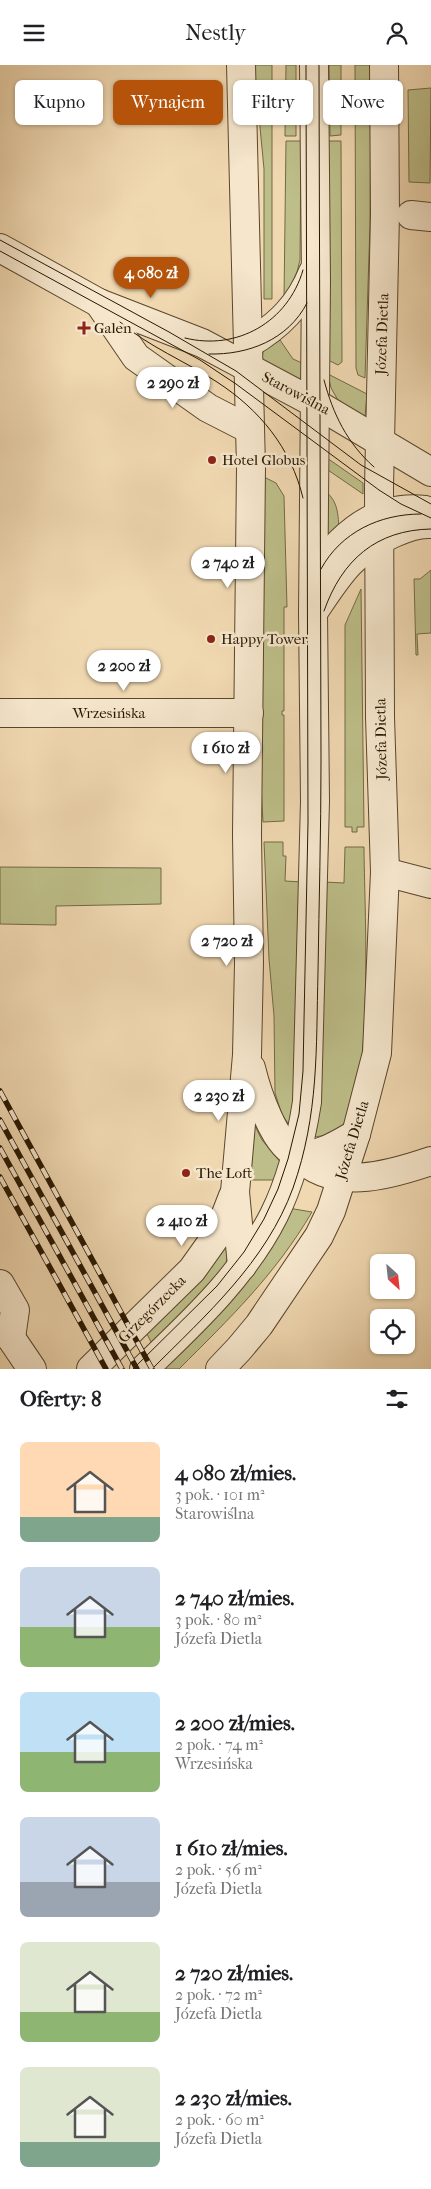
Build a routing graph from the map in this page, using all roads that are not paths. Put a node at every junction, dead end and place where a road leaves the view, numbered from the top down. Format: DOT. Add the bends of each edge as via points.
graph roads {
  1 [pos="241,65"];
  2 [pos="314,65"];
  3 [pos="384,65"];
  4 [pos="0,248"];
  5 [pos="316,266"];
  6 [pos="100,303"];
  7 [pos="248,357"];
  8 [pos="315,403"];
  9 [pos="250,429"];
  10 [pos="380,443"];
  11 [pos="431,472"];
  12 [pos="380,481"];
  13 [pos="429,515"];
  14 [pos="380,527"];
  15 [pos="314,575"];
  16 [pos="313,613"];
  17 [pos="0,713"];
  18 [pos="249,713"];
  19 [pos="385,872"];
  20 [pos="431,884"];
  21 [pos="247,1055"];
  22 [pos="356,1134"];
  23 [pos="296,1154"];
  24 [pos="431,1161"];
  25 [pos="341,1177"];
  26 [pos="234,1192"];
  27 [pos="242,1266"];
  28 [pos="0,1284"];
  29 [pos="6,1341"];
  30 [pos="32,1369"];
  31 [pos="91,1369"];
  32 [pos="144,1369"];
  33 [pos="220,1369"];
  1 -- 7 [label="street"];
  2 -- 5 [label="street"];
  3 -- 10 [label="street, Józefa Dietla" via="385,214"];
  4 -- 6 [label="street, Starowiślna"];
  5 -- 7 [label="street" via="307,288 289,313"];
  5 -- 8 [label="street"];
  6 -- 7 [label="street, Starowiślna" via="202,343"];
  6 -- 9 [label="street, Starowiślna" via="136,357 208,408"];
  7 -- 8 [label="street, Starowiślna"];
  7 -- 9 [label="street"];
  8 -- 10 [label="street, Starowiślna"];
  8 -- 15 [label="street"];
  9 -- 18 [label="street"];
  10 -- 11 [label="street, Starowiślna"];
  10 -- 12 [label="street, Józefa Dietla"];
  12 -- 13 [label="street"];
  12 -- 14 [label="street, Józefa Dietla"];
  13 -- 14 [label="street" via="406,528"];
  14 -- 15 [label="street" via="346,536"];
  14 -- 16 [label="street" via="333,582"];
  14 -- 19 [label="street, Józefa Dietla" via="380,717"];
  15 -- 16 [label="street"];
  16 -- 23 [label="street" via="315,801 309,1066 304,1123"];
  17 -- 18 [label="street, Wrzesińska"];
  18 -- 21 [label="street"];
  19 -- 20 [label="street"];
  19 -- 22 [label="street, Józefa Dietla" via="377,1053"];
  21 -- 23 [label="street" via="271,1124 280,1139"];
  21 -- 26 [label="street"];
  22 -- 23 [label="street" via="318,1153"];
  22 -- 25 [label="street, Józefa Dietla"];
  23 -- 25 [label="street" via="306,1165"];
  23 -- 27 [label="street" via="274,1216"];
  24 -- 25 [label="street" via="374,1177"];
  25 -- 33 [label="street, Józefa Dietla" via="331,1211 319,1236 259,1325"];
  26 -- 27 [label="street"];
  26 -- 31 [label="street, Grzegórzecka" via="219,1232 192,1270"];
  27 -- 32 [label="street"];
  28 -- 29 [label="street" via="15,1310"];
  29 -- 30 [label="street"];
}
